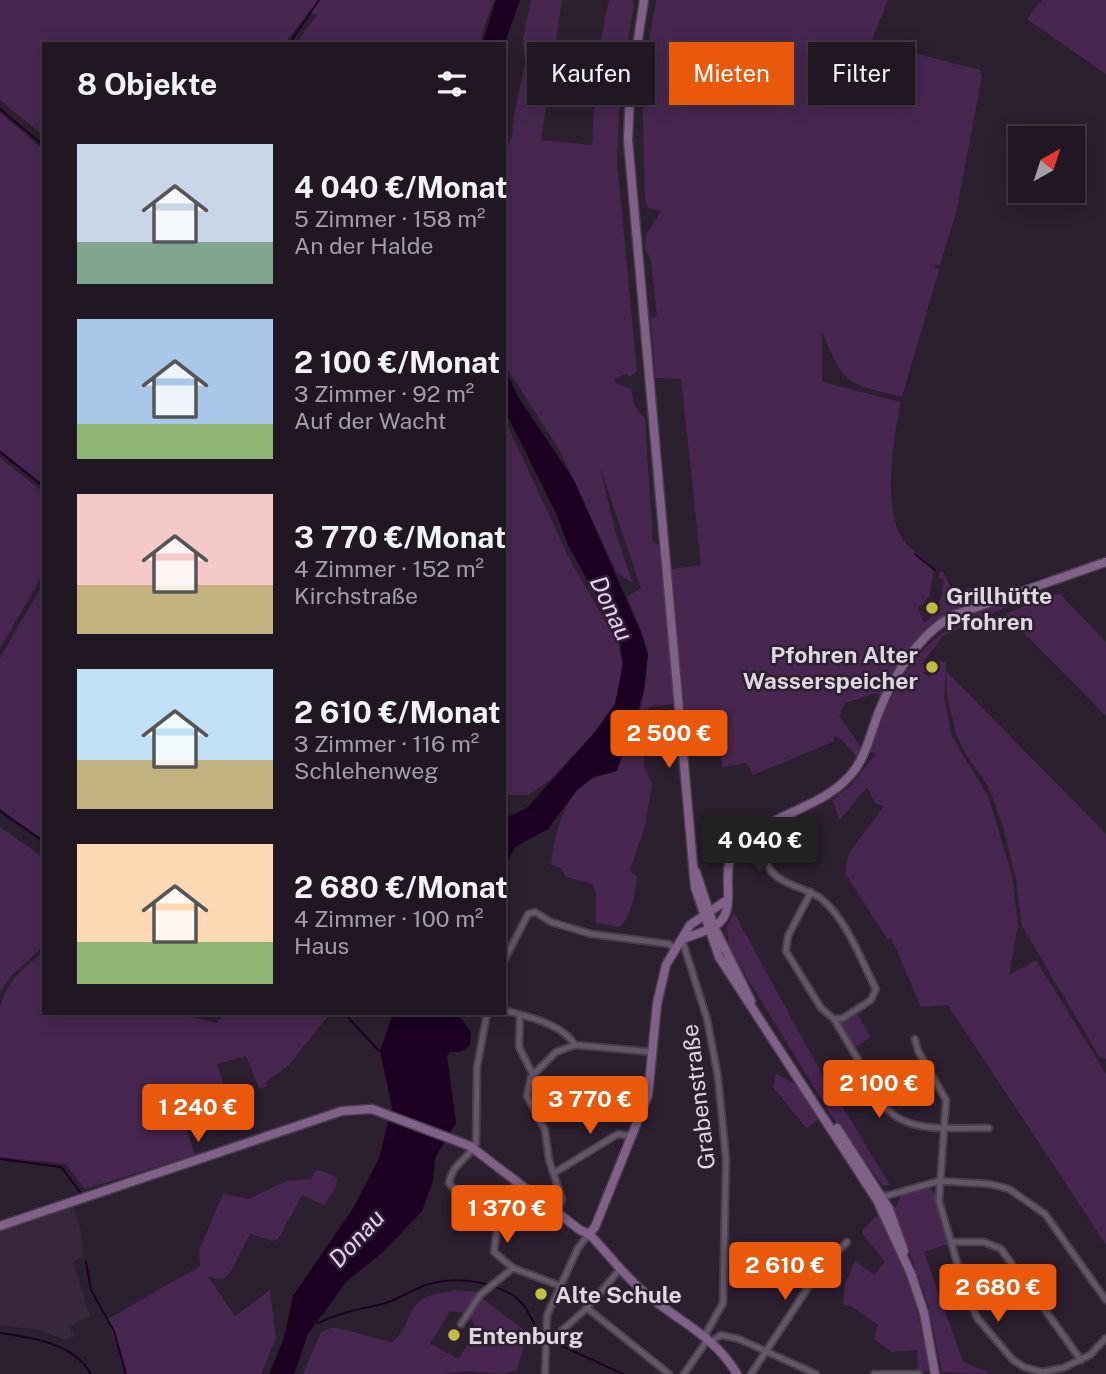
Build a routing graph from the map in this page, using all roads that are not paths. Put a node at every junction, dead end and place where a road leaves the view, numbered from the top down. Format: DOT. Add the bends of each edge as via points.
graph roads {
  1 [pos="644,0"];
  2 [pos="1106,562"];
  3 [pos="754,833"];
  4 [pos="811,892"];
  5 [pos="727,900"];
  6 [pos="706,914"];
  7 [pos="711,928"];
  8 [pos="682,939"];
  9 [pos="674,948"];
  10 [pos="506,956"];
  11 [pos="506,1011"];
  12 [pos="487,1015"];
  13 [pos="520,1015"];
  14 [pos="834,1019"];
  15 [pos="915,1039"];
  16 [pos="575,1045"];
  17 [pos="653,1052"];
  18 [pos="533,1075"];
  19 [pos="943,1126"];
  20 [pos="989,1128"];
  21 [pos="633,1136"];
  22 [pos="472,1147"];
  23 [pos="554,1173"];
  24 [pos="517,1181"];
  25 [pos="939,1181"];
  26 [pos="513,1190"];
  27 [pos="880,1198"];
  28 [pos="557,1212"];
  29 [pos="0,1226"];
  30 [pos="589,1234"];
  31 [pos="847,1242"];
  32 [pos="951,1242"];
  33 [pos="513,1268"];
  34 [pos="621,1268"];
  35 [pos="558,1285"];
  36 [pos="1106,1300"];
  37 [pos="587,1308"];
  38 [pos="461,1324"];
  39 [pos="709,1338"];
  40 [pos="1106,1338"];
  41 [pos="548,1343"];
  42 [pos="767,1352"];
  43 [pos="1081,1360"];
  44 [pos="545,1374"];
  45 [pos="669,1374"];
  46 [pos="684,1374"];
  47 [pos="737,1374"];
  48 [pos="751,1374"];
  49 [pos="816,1374"];
  50 [pos="874,1374"];
  51 [pos="919,1374"];
  52 [pos="935,1374"];
  1 -- 6 [label="street" via="628,140 690,852"];
  2 -- 3 [label="street" via="937,625 887,691 857,767 843,783 824,798"];
  3 -- 4 [label="street" via="773,872"];
  3 -- 5 [label="street" via="728,863"];
  4 -- 14 [label="street" via="788,936 786,951 821,1008"];
  4 -- 14 [label="street" via="839,917 876,989 871,1000 844,1018"];
  5 -- 6 [label="street"];
  5 -- 7 [label="street" via="725,915"];
  6 -- 7 [label="street"];
  6 -- 8 [label="street" via="690,925"];
  7 -- 8 [label="street"];
  7 -- 27 [label="street" via="780,1050"];
  8 -- 9 [label="street"];
  8 -- 39 [label="street, Grabenstraße" via="707,1020 726,1159 723,1303"];
  9 -- 10 [label="street" via="591,934 551,922 536,912 528,914"];
  9 -- 17 [label="street" via="657,1004"];
  11 -- 13 [label="street"];
  12 -- 22 [label="street" via="477,1067"];
  13 -- 16 [label="street" via="570,1037"];
  13 -- 18 [label="street" via="519,1047"];
  14 -- 19 [label="street" via="896,1119 908,1125"];
  15 -- 19 [label="street" via="946,1100"];
  16 -- 17 [label="street"];
  16 -- 18 [label="street" via="556,1052"];
  17 -- 21 [label="street" via="648,1095"];
  18 -- 23 [label="street" via="527,1096 545,1130"];
  19 -- 20 [label="street"];
  19 -- 25 [label="street"];
  21 -- 23 [label="street" via="618,1134"];
  21 -- 30 [label="street"];
  22 -- 24 [label="street"];
  22 -- 26 [label="street" via="454,1167 449,1183 453,1189 486,1201"];
  22 -- 29 [label="street" via="372,1109 342,1111"];
  23 -- 28 [label="street" via="562,1199"];
  24 -- 26 [label="street"];
  24 -- 28 [label="street"];
  25 -- 27 [label="street"];
  25 -- 32 [label="street" via="939,1201"];
  25 -- 36 [label="street" via="990,1184 1025,1198 1053,1225"];
  26 -- 33 [label="street" via="494,1247 499,1258"];
  27 -- 52 [label="street" via="924,1313"];
  28 -- 30 [label="street"];
  30 -- 34 [label="street"];
  30 -- 35 [label="street"];
  31 -- 42 [label="street" via="821,1268"];
  32 -- 43 [label="street" via="984,1241 1001,1249"];
  32 -- 43 [label="street" via="978,1320 1013,1360 1048,1372"];
  33 -- 35 [label="street"];
  33 -- 38 [label="street" via="480,1295"];
  34 -- 37 [label="street"];
  34 -- 39 [label="street" via="642,1291"];
  35 -- 41 [label="street" via="547,1315"];
  37 -- 41 [label="street"];
  37 -- 45 [label="street"];
  39 -- 42 [label="street" via="739,1339"];
  39 -- 46 [label="street, Grabenstraße"];
  39 -- 47 [label="street"];
  40 -- 43 [label="street"];
  41 -- 44 [label="street"];
  42 -- 48 [label="street"];
  42 -- 49 [label="street"];
  50 -- 51 [label="street"];
}
